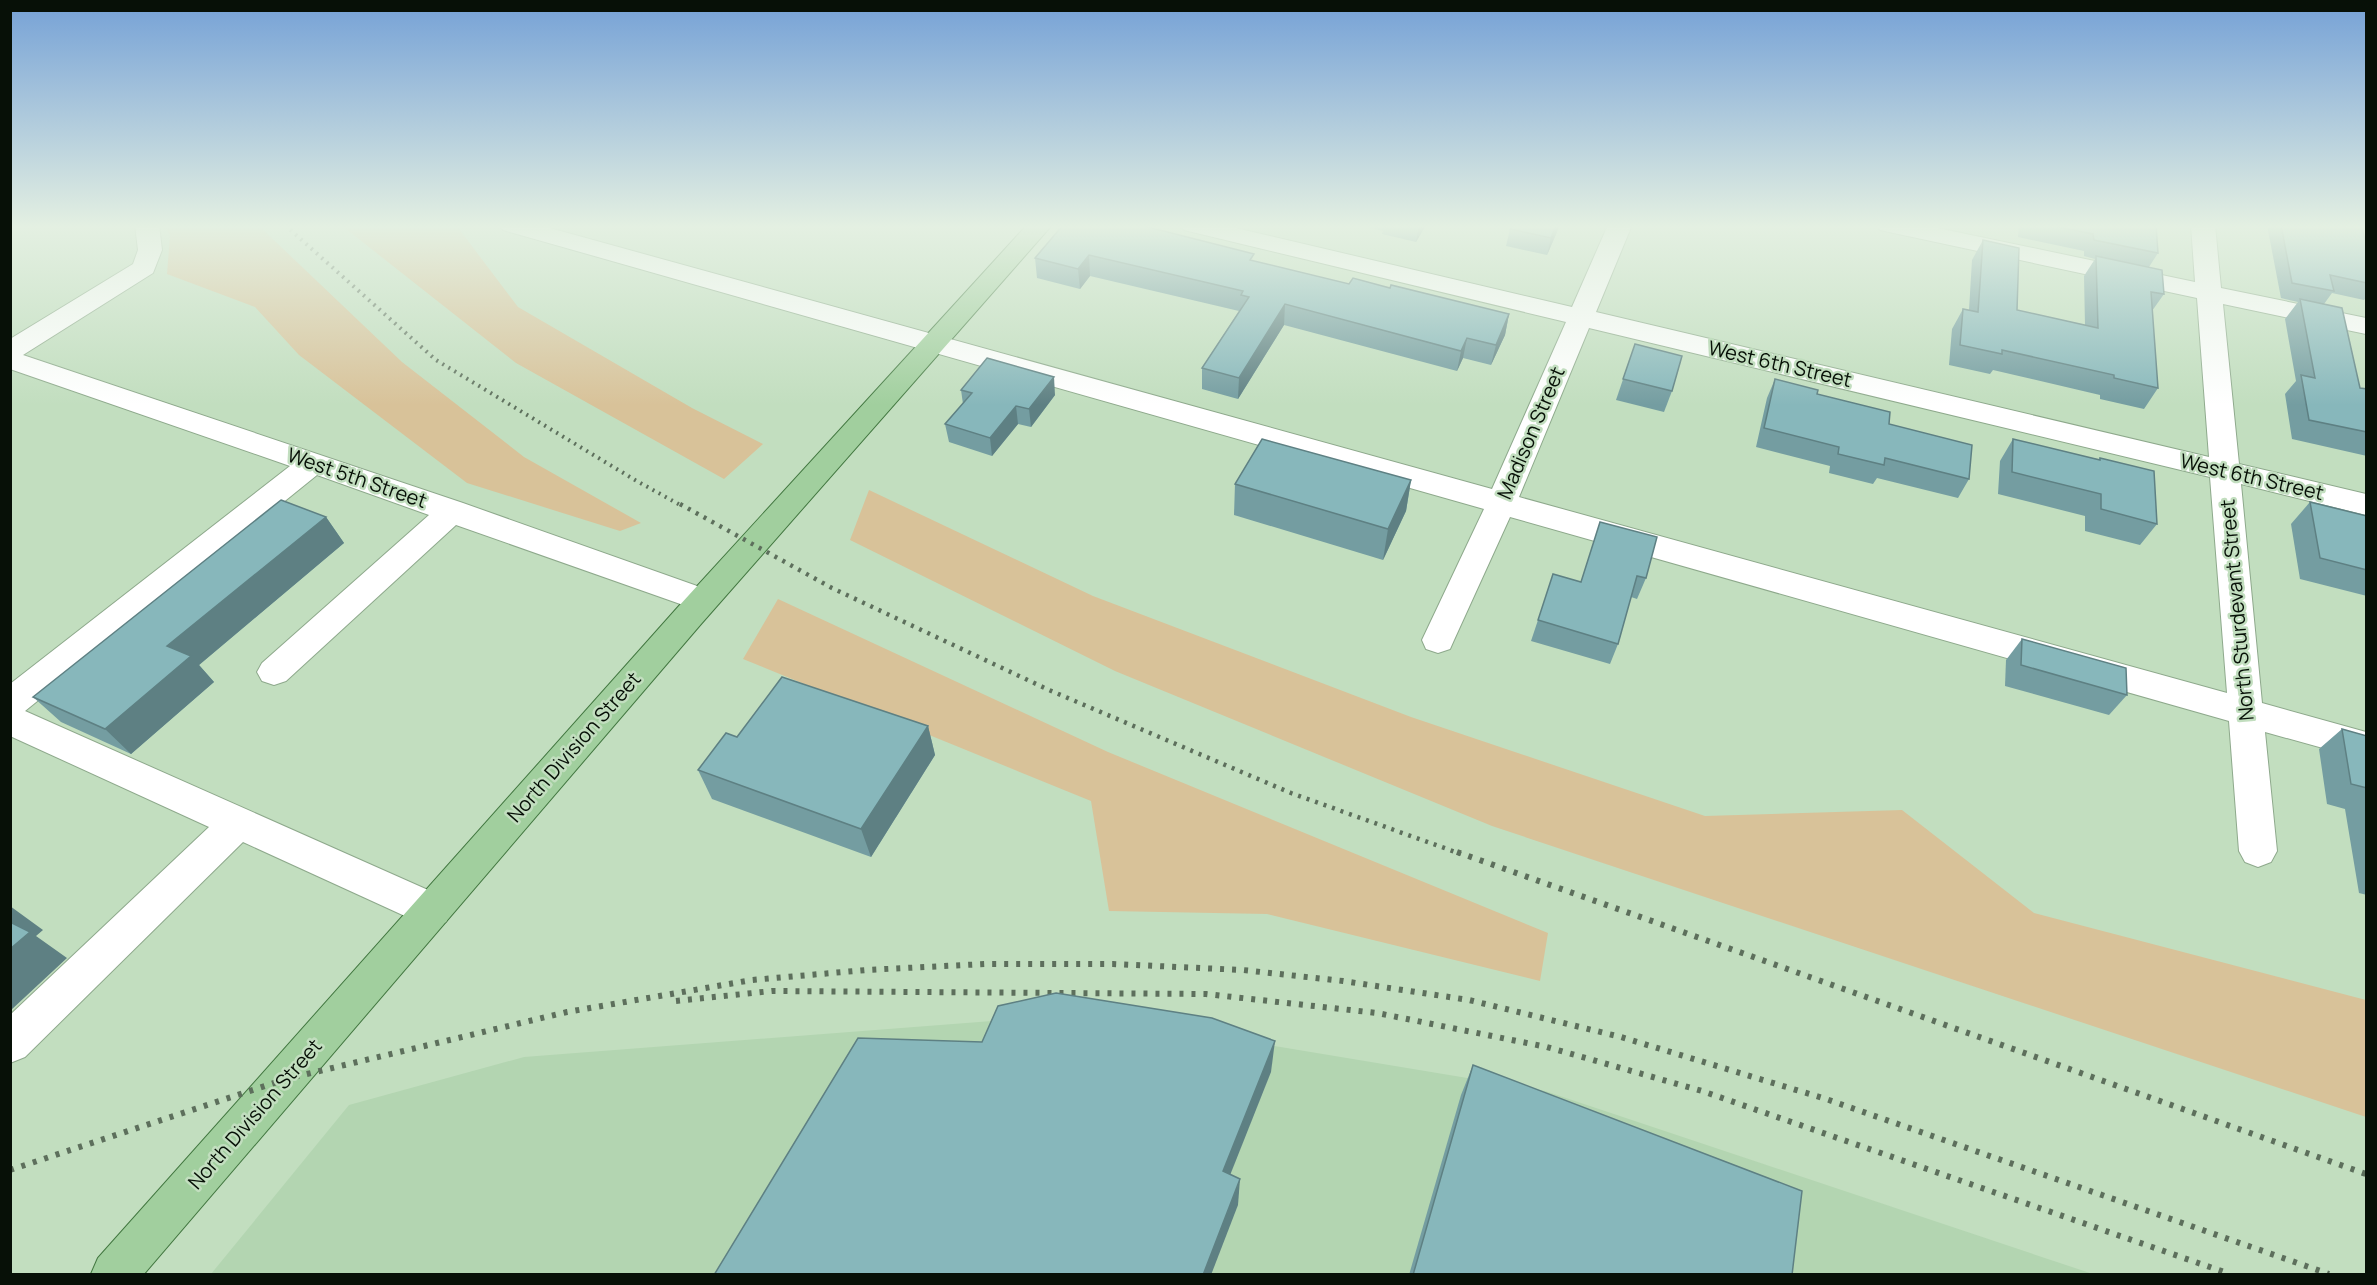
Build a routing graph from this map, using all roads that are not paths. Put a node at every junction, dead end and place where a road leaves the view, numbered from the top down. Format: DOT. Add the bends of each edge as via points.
graph roads {
  1 [pos="117,285"];
  2 [pos="725,285"];
  3 [pos="985,285"];
  4 [pos="1449,285"];
  5 [pos="1595,285"];
  6 [pos="2171,285"];
  7 [pos="2208,285"];
  8 [pos="2209,293"];
  9 [pos="1582,316"];
  10 [pos="2367,326"];
  11 [pos="932,343"];
  12 [pos="10,351"];
  13 [pos="10,360"];
  14 [pos="313,463"];
  15 [pos="2226,470"];
  16 [pos="1502,501"];
  17 [pos="2367,504"];
  18 [pos="452,511"];
  19 [pos="703,600"];
  20 [pos="1438,640"];
  21 [pos="274,672"];
  22 [pos="10,704"];
  23 [pos="2246,712"];
  24 [pos="10,720"];
  25 [pos="2367,746"];
  26 [pos="238,823"];
  27 [pos="2258,851"];
  28 [pos="432,910"];
  29 [pos="10,1043"];
  30 [pos="114,1275"];
  1 -- 12 [label="street"];
  2 -- 11 [label="street"];
  3 -- 11 [label="main road, North Division Street"];
  4 -- 9 [label="street, West 6th Street"];
  5 -- 9 [label="street, Madison Street"];
  6 -- 8 [label="street"];
  7 -- 8 [label="street, North Sturdevant Street"];
  8 -- 10 [label="street"];
  8 -- 15 [label="street, North Sturdevant Street"];
  9 -- 15 [label="street, West 6th Street"];
  9 -- 16 [label="street, Madison Street"];
  11 -- 16 [label="street"];
  11 -- 19 [label="main road, North Division Street"];
  13 -- 14 [label="street, West 5th Street"];
  14 -- 18 [label="street, West 5th Street"];
  14 -- 22 [label="street"];
  15 -- 17 [label="street, West 6th Street"];
  15 -- 23 [label="street, North Sturdevant Street"];
  16 -- 20 [label="street, Madison Street"];
  16 -- 23 [label="street"];
  18 -- 19 [label="street, West 5th Street"];
  18 -- 21 [label="street"];
  19 -- 28 [label="main road, North Division Street"];
  23 -- 25 [label="street"];
  23 -- 27 [label="street, North Sturdevant Street"];
  24 -- 26 [label="street"];
  26 -- 28 [label="street"];
  26 -- 29 [label="street"];
  28 -- 30 [label="main road, North Division Street"];
}
